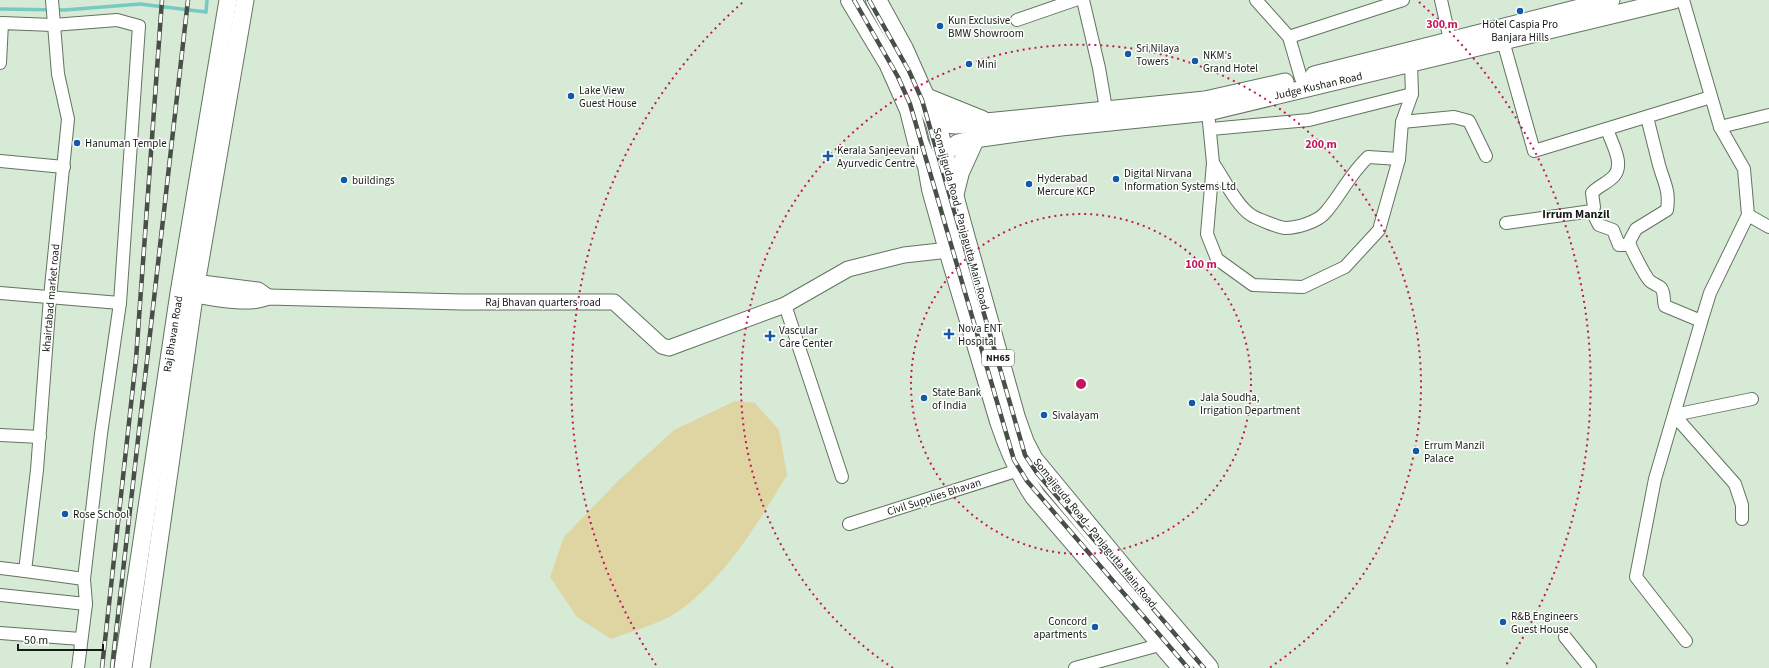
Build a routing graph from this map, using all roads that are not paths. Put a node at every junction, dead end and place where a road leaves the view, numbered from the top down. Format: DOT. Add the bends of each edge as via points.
graph roads {
  1 [pos="228,0"];
  2 [pos="245,0"];
  3 [pos="850,0"];
  4 [pos="876,0"];
  5 [pos="1075,0"];
  6 [pos="1083,0"];
  7 [pos="1256,0"];
  8 [pos="1403,0"];
  9 [pos="1441,0"];
  10 [pos="1611,0"];
  11 [pos="1674,0"];
  12 [pos="1683,0"];
  13 [pos="52,1"];
  14 [pos="1017,20"];
  15 [pos="1,23"];
  16 [pos="53,23"];
  17 [pos="1289,37"];
  18 [pos="1450,40"];
  19 [pos="1503,40"];
  20 [pos="0,63"];
  21 [pos="1411,64"];
  22 [pos="1301,78"];
  23 [pos="1412,94"];
  24 [pos="1711,97"];
  25 [pos="925,98"];
  26 [pos="1106,109"];
  27 [pos="1208,112"];
  28 [pos="1769,115"];
  29 [pos="1647,117"];
  30 [pos="982,121"];
  31 [pos="1402,122"];
  32 [pos="936,123"];
  33 [pos="956,125"];
  34 [pos="1720,127"];
  35 [pos="1211,129"];
  36 [pos="1607,129"];
  37 [pos="958,145"];
  38 [pos="1486,156"];
  39 [pos="1398,159"];
  40 [pos="0,161"];
  41 [pos="1213,163"];
  42 [pos="64,167"];
  43 [pos="953,194"];
  44 [pos="1592,211"];
  45 [pos="1748,215"];
  46 [pos="1506,223"];
  47 [pos="1769,227"];
  48 [pos="1630,246"];
  49 [pos="949,250"];
  50 [pos="188,288"];
  51 [pos="0,293"];
  52 [pos="50,297"];
  53 [pos="120,303"];
  54 [pos="785,305"];
  55 [pos="1701,321"];
  56 [pos="1752,400"];
  57 [pos="1674,415"];
  58 [pos="0,435"];
  59 [pos="40,437"];
  60 [pos="1019,470"];
  61 [pos="842,477"];
  62 [pos="1081,518"];
  63 [pos="1742,519"];
  64 [pos="849,524"];
  65 [pos="1063,529"];
  66 [pos="0,568"];
  67 [pos="25,571"];
  68 [pos="84,579"];
  69 [pos="0,595"];
  70 [pos="86,604"];
  71 [pos="0,633"];
  72 [pos="1565,637"];
  73 [pos="81,639"];
  74 [pos="1686,641"];
  75 [pos="1163,644"];
  76 [pos="78,668"];
  77 [pos="123,668"];
  78 [pos="141,668"];
  79 [pos="1075,668"];
  80 [pos="1183,668"];
  81 [pos="1208,668"];
  82 [pos="1590,668"];
  1 -- 50 [label="main road, Raj Bhavan Road"];
  2 -- 50 [label="main road, Raj Bhavan Road"];
  3 -- 49 [label="highway, Somajiguda Road - Panjagutta Main Road / NH65" via="889,63 903,94 928,166"];
  4 -- 25 [label="highway, Somajiguda Road - Panjagutta Main Road / NH65" via="903,49"];
  5 -- 14 [label="street"];
  6 -- 26 [label="street"];
  7 -- 17 [label="street"];
  8 -- 17 [label="street"];
  9 -- 18 [label="street"];
  10 -- 18 [label="main road, Judge Kushan Road"];
  11 -- 19 [label="main road, Judge Kushan Road"];
  12 -- 24 [label="street"];
  13 -- 16 [label="street, khairtabad market road"];
  15 -- 16 [label="street"];
  15 -- 20 [label="street"];
  16 -- 42 [label="street, khairtabad market road" via="58,74 68,118"];
  16 -- 53 [label="street" via="117,20 139,26"];
  17 -- 22 [label="street"];
  18 -- 22 [label="main road, Judge Kushan Road"];
  19 -- 21 [label="main road, Judge Kushan Road"];
  19 -- 36 [label="street" via="1534,151"];
  21 -- 23 [label="street"];
  21 -- 27 [label="main road, Judge Kushan Road"];
  22 -- 26 [label="main road, Judge Kushan Road" via="1205,100"];
  23 -- 31 [label="street"];
  23 -- 35 [label="street" via="1309,120"];
  24 -- 29 [label="street"];
  24 -- 34 [label="street"];
  25 -- 30 [label="highway"];
  25 -- 32 [label="highway, Somajiguda Road - Panjagutta Main Road / NH65"];
  26 -- 30 [label="main road, Judge Kushan Road"];
  27 -- 35 [label="street"];
  27 -- 37 [label="main road, Judge Kushan Road" via="1061,127"];
  28 -- 34 [label="street"];
  29 -- 36 [label="street"];
  29 -- 48 [label="street" via="1666,183 1667,210 1636,229 1629,242"];
  30 -- 33 [label="main road, Judge Kushan Road"];
  31 -- 38 [label="street" via="1454,116 1469,121"];
  31 -- 39 [label="street"];
  32 -- 33 [label="main road, Judge Kushan Road"];
  32 -- 37 [label="highway, Somajiguda Road - Panjagutta Main Road / NH65"];
  33 -- 37 [label="main road" via="952,135"];
  34 -- 45 [label="street" via="1744,169"];
  35 -- 41 [label="street"];
  36 -- 44 [label="street" via="1619,162 1619,169 1592,193"];
  37 -- 43 [label="highway, Somajiguda Road - Panjagutta Main Road / NH65"];
  37 -- 43 [label="highway" via="959,172"];
  39 -- 41 [label="street" via="1368,157 1354,170 1324,214 1299,226 1284,228 1251,215"];
  39 -- 41 [label="street" via="1379,230 1346,267 1303,287 1253,285 1217,259 1207,234"];
  40 -- 42 [label="street"];
  42 -- 52 [label="street, khairtabad market road"];
  43 -- 62 [label="highway, Somajiguda Road - Panjagutta Main Road / NH65" via="1024,443 1033,460"];
  44 -- 46 [label="street"];
  44 -- 48 [label="street" via="1599,226 1613,230 1619,245"];
  45 -- 47 [label="street"];
  45 -- 55 [label="street" via="1710,293"];
  48 -- 55 [label="street" via="1639,259 1645,275 1650,282 1660,288 1665,306"];
  49 -- 54 [label="street, Raj Bhavan quarters road" via="904,255 848,269"];
  49 -- 60 [label="highway, Somajiguda Road - Panjagutta Main Road / NH65" via="1000,421"];
  50 -- 54 [label="street, Raj Bhavan quarters road" via="258,290 268,296 462,302 614,302 662,346 669,348"];
  50 -- 77 [label="main road, Raj Bhavan Road"];
  50 -- 78 [label="main road, Raj Bhavan Road"];
  51 -- 52 [label="street"];
  52 -- 53 [label="street"];
  52 -- 59 [label="street, khairtabad market road"];
  53 -- 68 [label="street"];
  54 -- 61 [label="street"];
  55 -- 57 [label="street"];
  56 -- 57 [label="street"];
  57 -- 63 [label="street" via="1735,484 1742,505"];
  57 -- 74 [label="street" via="1655,479 1636,577"];
  58 -- 59 [label="street"];
  59 -- 67 [label="street, khairtabad market road"];
  60 -- 64 [label="street, Civil Supplies Bhavan"];
  60 -- 65 [label="highway, Somajiguda Road - Panjagutta Main Road / NH65" via="1035,496"];
  62 -- 65 [label="highway"];
  62 -- 81 [label="highway, Somajiguda Road - Panjagutta Main Road / NH65"];
  65 -- 75 [label="highway, Somajiguda Road - Panjagutta Main Road / NH65"];
  66 -- 67 [label="street"];
  67 -- 68 [label="street"];
  68 -- 70 [label="street"];
  69 -- 70 [label="street"];
  70 -- 73 [label="street"];
  71 -- 73 [label="street"];
  72 -- 82 [label="street"];
  73 -- 76 [label="street"];
  75 -- 79 [label="street"];
  75 -- 80 [label="highway, Somajiguda Road - Panjagutta Main Road / NH65"];
}
